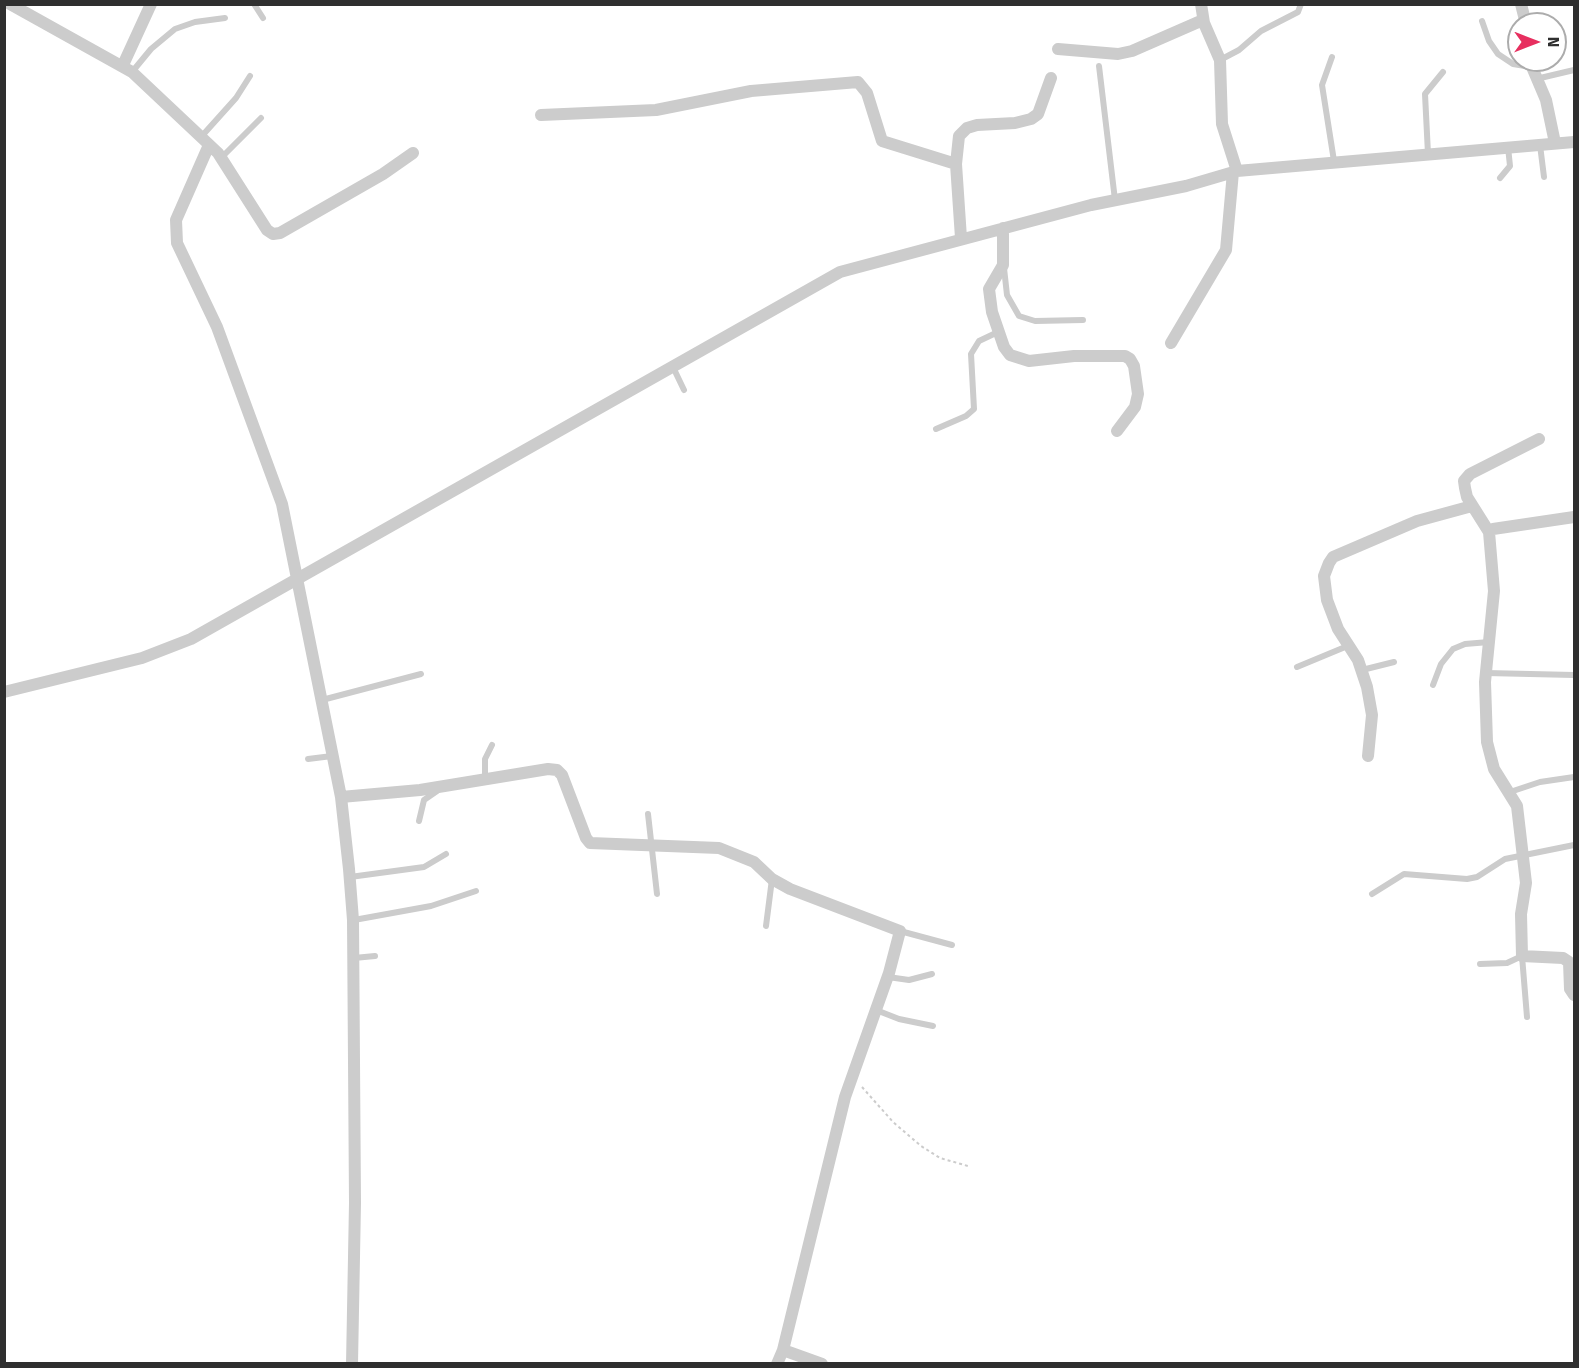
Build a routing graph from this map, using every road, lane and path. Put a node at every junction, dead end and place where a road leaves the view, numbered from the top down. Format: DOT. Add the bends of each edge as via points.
graph roads {
  1 [pos="10,4"];
  2 [pos="151,4"];
  3 [pos="254,4"];
  4 [pos="1201,4"];
  5 [pos="1301,4"];
  6 [pos="225,18"];
  7 [pos="263,18"];
  8 [pos="1203,20"];
  9 [pos="1482,21"];
  10 [pos="1058,49"];
  11 [pos="1332,57"];
  12 [pos="1220,60"];
  13 [pos="1507,60"];
  14 [pos="1099,66"];
  15 [pos="127,68"];
  16 [pos="1443,72"];
  17 [pos="1532,72"];
  18 [pos="250,76"];
  19 [pos="1051,78"];
  20 [pos="541,115"];
  21 [pos="261,118"];
  22 [pos="205,141"];
  23 [pos="1575,142"];
  24 [pos="1555,143"];
  25 [pos="1540,144"];
  26 [pos="1508,147"];
  27 [pos="413,153"];
  28 [pos="1428,154"];
  29 [pos="221,158"];
  30 [pos="1334,161"];
  31 [pos="956,164"];
  32 [pos="1235,172"];
  33 [pos="1544,177"];
  34 [pos="1500,178"];
  35 [pos="1115,200"];
  36 [pos="1003,228"];
  37 [pos="962,238"];
  38 [pos="1004,264"];
  39 [pos="1083,320"];
  40 [pos="998,332"];
  41 [pos="1171,343"];
  42 [pos="672,365"];
  43 [pos="684,390"];
  44 [pos="936,429"];
  45 [pos="1117,431"];
  46 [pos="1539,439"];
  47 [pos="1472,506"];
  48 [pos="1575,517"];
  49 [pos="1489,532"];
  50 [pos="297,577"];
  51 [pos="1489,641"];
  52 [pos="1351,644"];
  53 [pos="1394,662"];
  54 [pos="1297,667"];
  55 [pos="1362,670"];
  56 [pos="1486,673"];
  57 [pos="421,674"];
  58 [pos="1575,675"];
  59 [pos="1433,685"];
  60 [pos="4,692"];
  61 [pos="322,700"];
  62 [pos="492,745"];
  63 [pos="332,756"];
  64 [pos="1368,756"];
  65 [pos="308,759"];
  66 [pos="1575,777"];
  67 [pos="485,780"];
  68 [pos="443,787"];
  69 [pos="1510,792"];
  70 [pos="341,797"];
  71 [pos="648,814"];
  72 [pos="418,820"];
  73 [pos="650,845"];
  74 [pos="1575,845"];
  75 [pos="446,854"];
  76 [pos="1522,856"];
  77 [pos="350,877"];
  78 [pos="772,879"];
  79 [pos="476,891"];
  80 [pos="657,894"];
  81 [pos="1372,894"];
  82 [pos="353,920"];
  83 [pos="766,926"];
  84 [pos="900,931"];
  85 [pos="952,945"];
  86 [pos="1522,956"];
  87 [pos="375,957"];
  88 [pos="353,958"];
  89 [pos="1480,964"];
  90 [pos="932,974"];
  91 [pos="888,977"];
  92 [pos="1575,995"];
  93 [pos="876,1010"];
  94 [pos="1527,1017"];
  95 [pos="933,1026"];
  96 [pos="853,1076"];
  97 [pos="968,1166"];
  98 [pos="783,1350"];
  99 [pos="352,1364"];
  100 [pos="777,1364"];
  101 [pos="822,1364"];
  1 -- 15 [label="street"];
  2 -- 15 [label="street"];
  3 -- 7 [label="lane"];
  4 -- 8 [label="street"];
  5 -- 12 [label="lane" via="1298,12 1261,31"];
  6 -- 15 [label="lane" via="176,29"];
  8 -- 10 [label="street" via="1118,54"];
  8 -- 12 [label="street"];
  9 -- 13 [label="lane" via="1489,41"];
  11 -- 30 [label="lane" via="1322,85"];
  12 -- 32 [label="street" via="1222,124"];
  14 -- 35 [label="lane"];
  15 -- 22 [label="street"];
  16 -- 28 [label="lane" via="1425,94"];
  17 -- 24 [label="street" via="1546,100"];
  18 -- 22 [label="lane"];
  19 -- 31 [label="street" via="1038,114 1031,120 967,128 959,136"];
  20 -- 31 [label="street" via="656,110 751,91 858,82 867,93 882,141"];
  21 -- 29 [label="lane"];
  22 -- 29 [label="street"];
  22 -- 50 [label="street" via="176,220 177,243 217,327 276,481"];
  23 -- 24 [label="street"];
  24 -- 25 [label="street"];
  25 -- 26 [label="street"];
  25 -- 33 [label="lane"];
  26 -- 28 [label="street"];
  26 -- 34 [label="lane" via="1510,166"];
  27 -- 29 [label="street" via="383,174 273,234 267,231"];
  28 -- 30 [label="street"];
  30 -- 32 [label="street"];
  31 -- 37 [label="street"];
  32 -- 35 [label="street"];
  32 -- 41 [label="street" via="1226,250"];
  35 -- 36 [label="street"];
  36 -- 37 [label="street"];
  36 -- 38 [label="street"];
  37 -- 42 [label="street" via="840,272"];
  38 -- 39 [label="lane" via="1007,296 1018,316 1035,321"];
  38 -- 40 [label="street" via="989,289"];
  40 -- 44 [label="lane" via="979,340 971,354 974,409"];
  40 -- 45 [label="street" via="1010,355 1018,359 1130,359 1138,394 1135,407"];
  42 -- 43 [label="lane"];
  42 -- 50 [label="street"];
  46 -- 47 [label="street" via="1470,474 1464,481"];
  47 -- 49 [label="street"];
  47 -- 52 [label="street" via="1418,521 1333,557 1324,576 1327,600 1338,629"];
  48 -- 49 [label="street"];
  49 -- 51 [label="street" via="1494,591"];
  50 -- 60 [label="street" via="166,650"];
  50 -- 61 [label="street"];
  51 -- 56 [label="street"];
  51 -- 59 [label="lane" via="1458,645 1441,664"];
  52 -- 54 [label="lane"];
  52 -- 55 [label="street"];
  53 -- 55 [label="lane"];
  55 -- 64 [label="street" via="1372,715"];
  56 -- 58 [label="lane"];
  56 -- 69 [label="street" via="1490,757"];
  57 -- 61 [label="lane"];
  61 -- 63 [label="street"];
  62 -- 67 [label="lane" via="485,759"];
  63 -- 65 [label="lane"];
  63 -- 70 [label="street"];
  66 -- 69 [label="lane"];
  67 -- 68 [label="street"];
  67 -- 73 [label="street" via="557,770 590,843"];
  68 -- 70 [label="street"];
  68 -- 72 [label="lane" via="424,800"];
  69 -- 76 [label="street" via="1517,806"];
  70 -- 77 [label="street"];
  71 -- 73 [label="lane"];
  73 -- 78 [label="street" via="719,848 754,862"];
  73 -- 80 [label="lane"];
  74 -- 76 [label="lane"];
  75 -- 77 [label="lane" via="424,867"];
  76 -- 81 [label="lane" via="1504,859 1467,879 1404,874"];
  76 -- 86 [label="street" via="1526,883 1520,923"];
  77 -- 82 [label="street"];
  78 -- 83 [label="lane"];
  78 -- 84 [label="street"];
  79 -- 82 [label="lane" via="431,906"];
  82 -- 88 [label="street"];
  84 -- 85 [label="lane"];
  84 -- 91 [label="street"];
  86 -- 89 [label="lane" via="1507,963"];
  86 -- 92 [label="street" via="1563,958 1569,962 1570,989"];
  86 -- 94 [label="lane"];
  87 -- 88 [label="lane"];
  88 -- 99 [label="street"];
  90 -- 91 [label="lane" via="909,980"];
  91 -- 93 [label="street"];
  93 -- 95 [label="lane" via="899,1020"];
  93 -- 96 [label="street"];
  96 -- 97 [label="path" via="892,1122 921,1146 940,1158"];
  96 -- 98 [label="street"];
  98 -- 100 [label="street"];
  98 -- 101 [label="street"];
}
